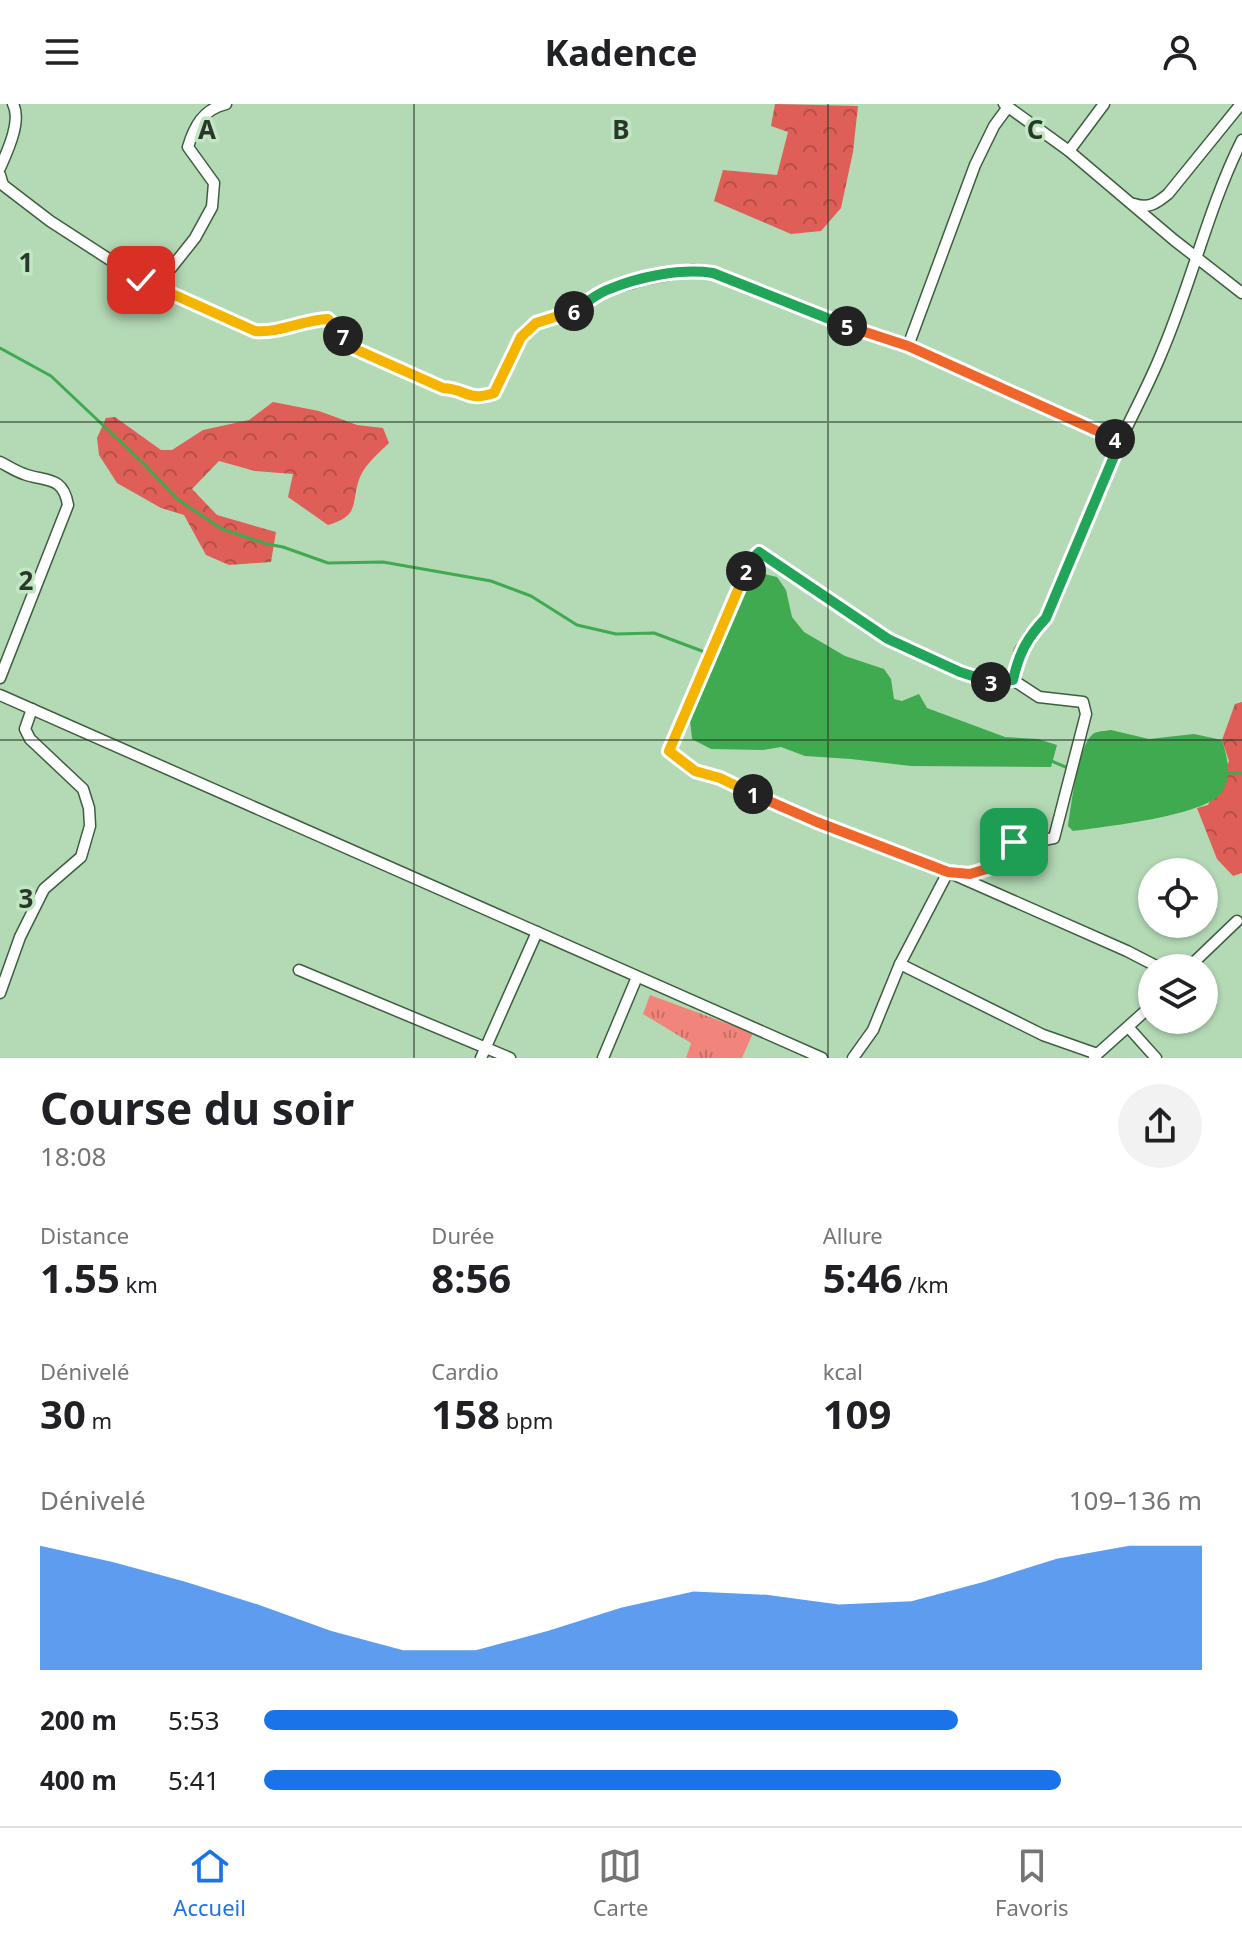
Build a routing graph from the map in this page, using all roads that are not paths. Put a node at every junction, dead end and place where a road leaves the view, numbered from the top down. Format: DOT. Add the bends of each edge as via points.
graph roads {
  1 [pos="13,104"];
  2 [pos="226,104"];
  3 [pos="1104,104"];
  4 [pos="1241,104"];
  5 [pos="1006,106"];
  6 [pos="1242,140"];
  7 [pos="1069,151"];
  8 [pos="0,168"];
  9 [pos="0,175"];
  10 [pos="1129,202"];
  11 [pos="1198,258"];
  12 [pos="165,290"];
  13 [pos="1242,293"];
  14 [pos="908,346"];
  15 [pos="1120,442"];
  16 [pos="0,462"];
  17 [pos="0,678"];
  18 [pos="1013,680"];
  19 [pos="0,695"];
  20 [pos="32,709"];
  21 [pos="948,872"];
  22 [pos="1237,921"];
  23 [pos="537,932"];
  24 [pos="1203,954"];
  25 [pos="1138,957"];
  26 [pos="900,964"];
  27 [pos="299,970"];
  28 [pos="637,977"];
  29 [pos="0,993"];
  30 [pos="1138,1019"];
  31 [pos="1129,1028"];
  32 [pos="486,1047"];
  33 [pos="1095,1056"];
  34 [pos="481,1058"];
  35 [pos="510,1058"];
  36 [pos="603,1058"];
  37 [pos="822,1058"];
  38 [pos="853,1058"];
  39 [pos="1156,1058"];
  1 -- 8 [label="street" via="17,111"];
  2 -- 12 [label="street" via="195,125 188,147 214,183 212,207 164,277"];
  3 -- 7 [label="street"];
  4 -- 10 [label="street" via="1168,194 1154,205"];
  5 -- 7 [label="street"];
  5 -- 14 [label="street" via="975,165"];
  6 -- 11 [label="street" via="1217,193"];
  7 -- 10 [label="street"];
  9 -- 12 [label="street" via="3,185 50,221"];
  10 -- 11 [label="street"];
  11 -- 13 [label="street"];
  11 -- 15 [label="street" via="1163,352"];
  12 -- 14 [label="street" via="255,331 328,319 355,349 478,398 494,393 521,337 536,323 574,311 604,291 693,270"];
  14 -- 15 [label="street"];
  15 -- 18 [label="street" via="1055,600 1020,651"];
  16 -- 17 [label="street" via="58,484 67,493 68,505"];
  18 -- 21 [label="street" via="1039,697 1083,702 1086,714 1061,822 1054,838 1018,838 1003,864 970,874"];
  18 -- 21 [label="street" via="993,682 960,672 888,639 759,552 750,561 669,751 695,771"];
  19 -- 20 [label="street"];
  20 -- 23 [label="street"];
  20 -- 29 [label="street" via="25,729 83,789 90,826 81,857 44,889"];
  21 -- 25 [label="street"];
  21 -- 26 [label="street"];
  22 -- 24 [label="street"];
  23 -- 28 [label="street"];
  23 -- 32 [label="street"];
  26 -- 33 [label="street"];
  26 -- 38 [label="street" via="873,1030"];
  27 -- 32 [label="street"];
  28 -- 36 [label="street"];
  28 -- 37 [label="street"];
  30 -- 31 [label="street"];
  31 -- 33 [label="street"];
  31 -- 39 [label="street"];
  32 -- 34 [label="street"];
  32 -- 35 [label="street"];
}
